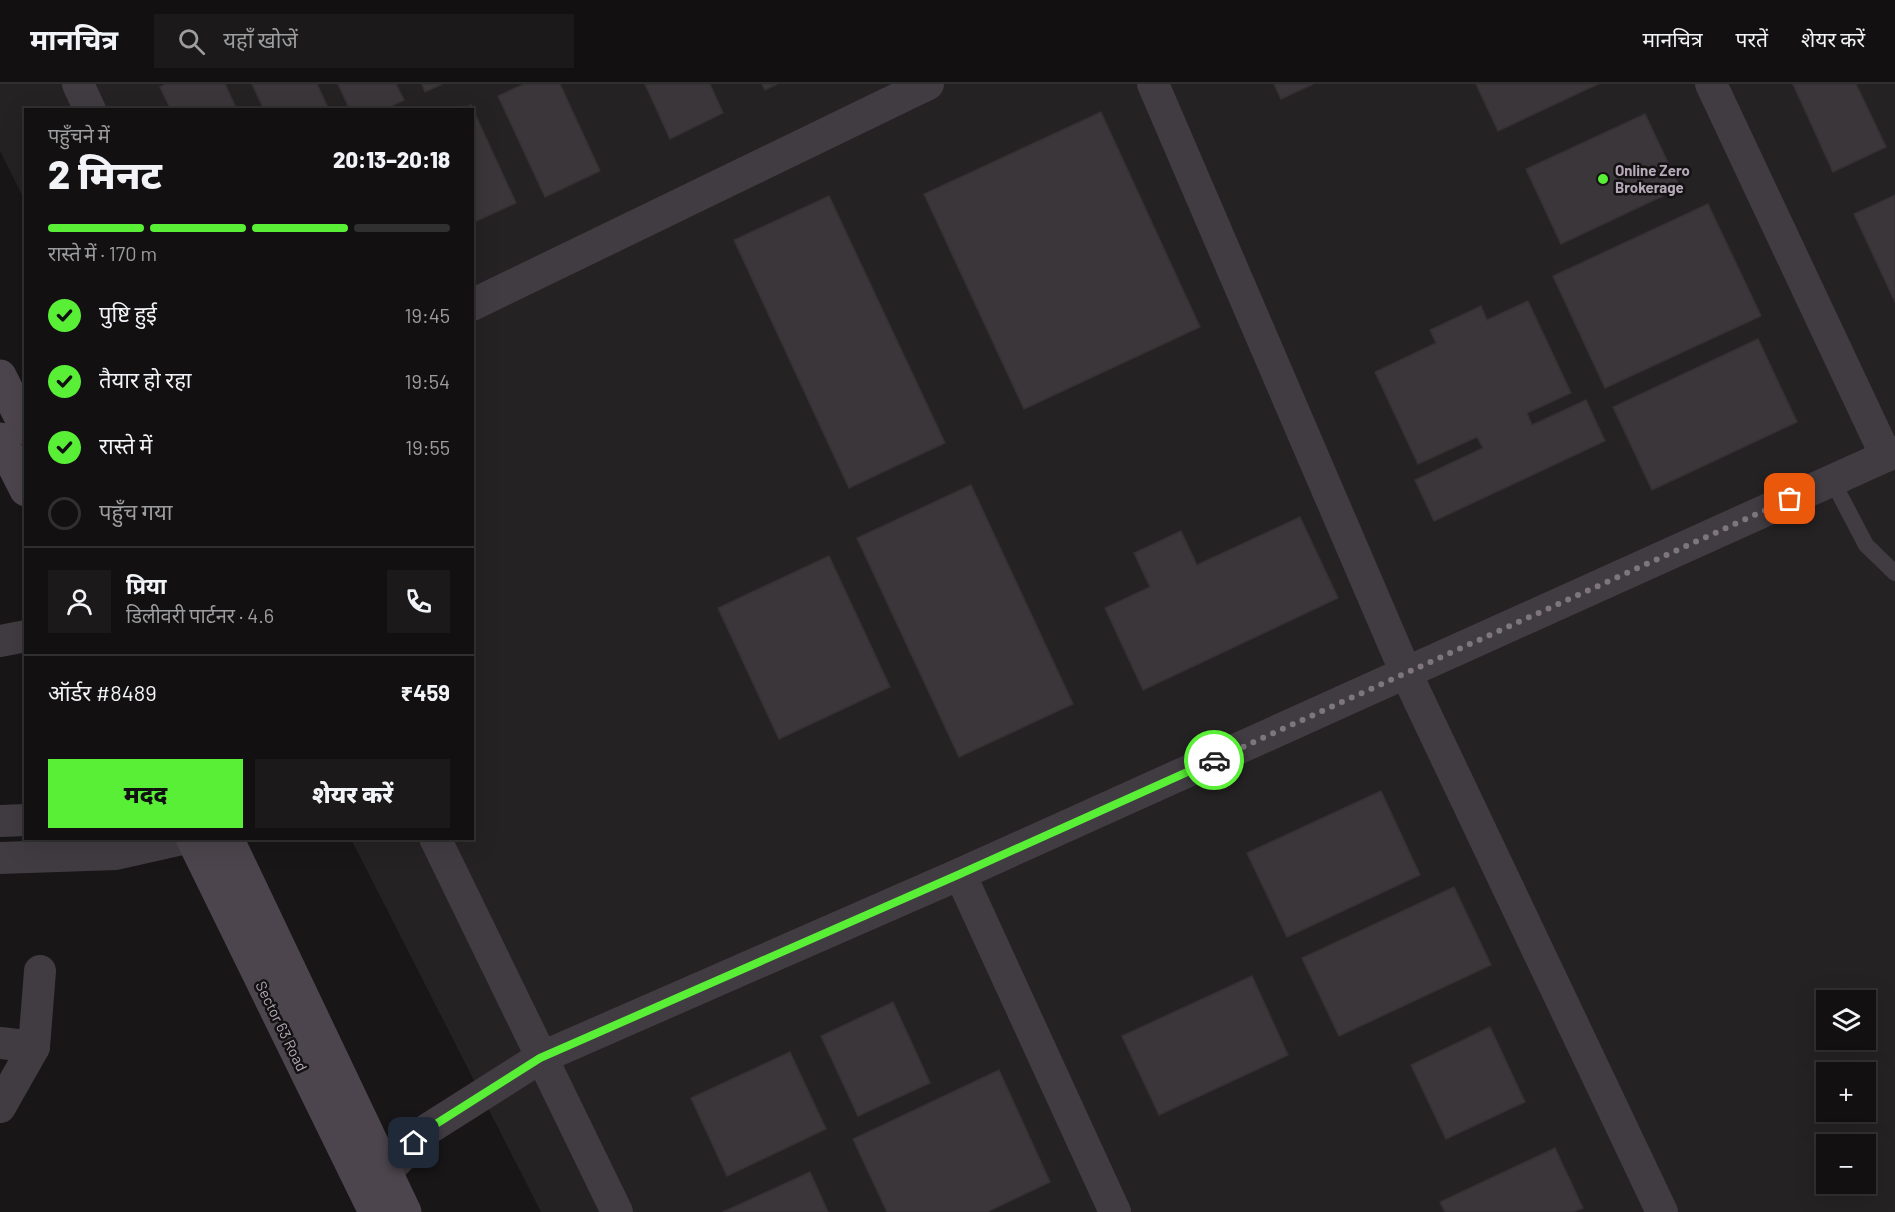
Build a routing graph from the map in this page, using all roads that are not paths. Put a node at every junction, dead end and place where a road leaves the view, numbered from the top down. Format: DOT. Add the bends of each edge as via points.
graph roads {
  1 [pos="78,84"];
  2 [pos="928,84"];
  3 [pos="1153,84"];
  4 [pos="1711,84"];
  5 [pos="89,108"];
  6 [pos="474,304"];
  7 [pos="0,376"];
  8 [pos="24,424"];
  9 [pos="0,439"];
  10 [pos="1891,454"];
  11 [pos="1832,480"];
  12 [pos="24,486"];
  13 [pos="1895,573"];
  14 [pos="24,636"];
  15 [pos="0,641"];
  16 [pos="1406,673"];
  17 [pos="24,820"];
  18 [pos="0,821"];
  19 [pos="180,840"];
  20 [pos="190,840"];
  21 [pos="228,840"];
  22 [pos="436,840"];
  23 [pos="0,858"];
  24 [pos="960,874"];
  25 [pos="40,971"];
  26 [pos="0,1043"];
  27 [pos="34,1047"];
  28 [pos="540,1058"];
  29 [pos="0,1107"];
  30 [pos="386,1172"];
  31 [pos="370,1209"];
  32 [pos="405,1212"];
  33 [pos="617,1212"];
  34 [pos="1115,1212"];
  35 [pos="1662,1212"];
  1 -- 5 [label="street"];
  2 -- 6 [label="street"];
  3 -- 16 [label="street"];
  4 -- 10 [label="street"];
  7 -- 8 [label="street"];
  9 -- 12 [label="street"];
  10 -- 11 [label="street"];
  11 -- 13 [label="lane" via="1866,545"];
  11 -- 16 [label="street"];
  14 -- 15 [label="street"];
  16 -- 24 [label="street"];
  16 -- 35 [label="street"];
  17 -- 18 [label="street"];
  19 -- 23 [label="street" via="116,854"];
  20 -- 31 [label="street, Sector 63 Road"];
  21 -- 30 [label="street, Sector 63 Road"];
  22 -- 28 [label="street"];
  24 -- 28 [label="street"];
  24 -- 34 [label="street"];
  25 -- 27 [label="street"];
  26 -- 27 [label="street"];
  27 -- 29 [label="street"];
  28 -- 30 [label="street" via="428,1129"];
  28 -- 33 [label="street"];
  30 -- 32 [label="street, Sector 63 Road"];
}
